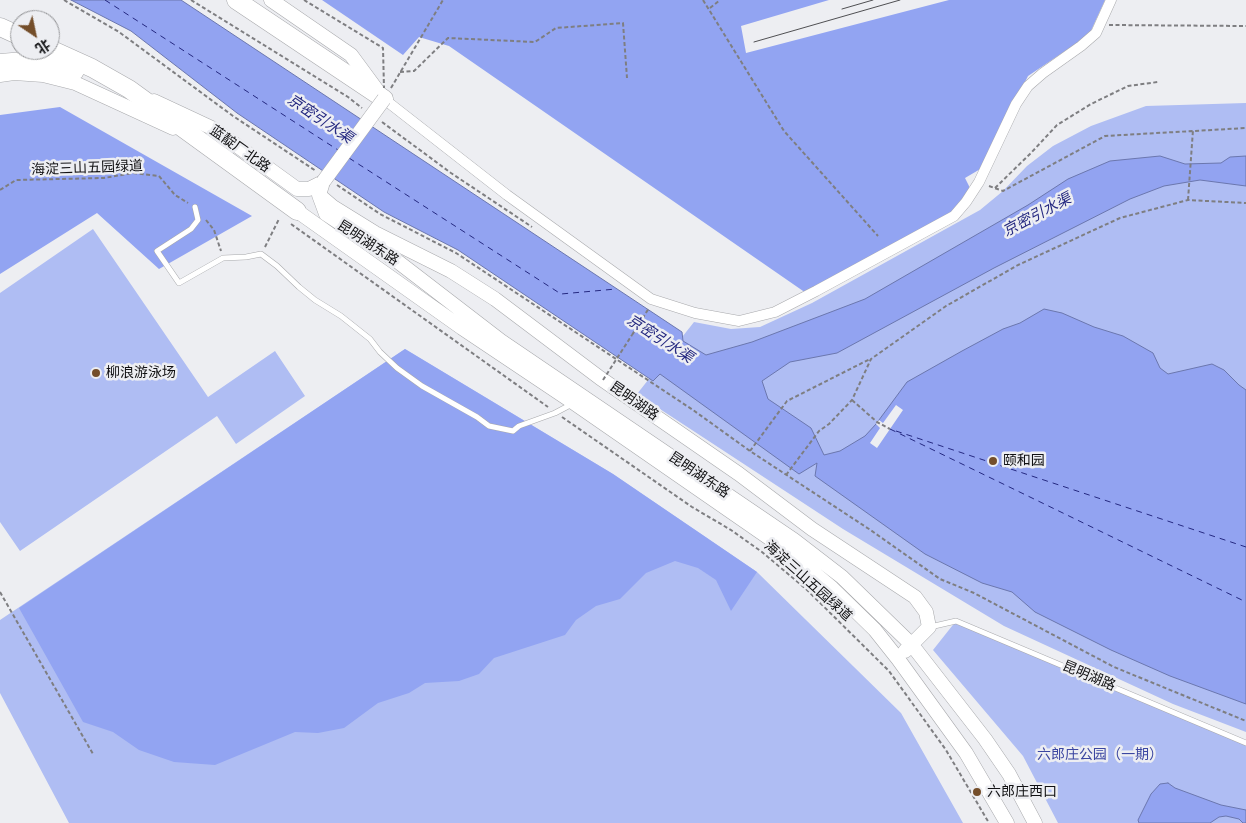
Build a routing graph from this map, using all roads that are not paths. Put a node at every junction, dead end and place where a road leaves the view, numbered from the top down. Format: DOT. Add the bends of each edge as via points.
graph roads {
  1 [pos="236,0"];
  2 [pos="271,0"];
  3 [pos="1111,0"];
  4 [pos="60,54"];
  5 [pos="0,64"];
  6 [pos="0,76"];
  7 [pos="129,88"];
  8 [pos="384,99"];
  9 [pos="202,141"];
  10 [pos="324,184"];
  11 [pos="195,207"];
  12 [pos="297,211"];
  13 [pos="574,403"];
  14 [pos="929,627"];
  15 [pos="912,645"];
  16 [pos="898,659"];
  17 [pos="1246,744"];
  18 [pos="1007,823"];
  19 [pos="1035,823"];
  1 -- 8 [label="highway"];
  2 -- 8 [label="main road" via="351,55"];
  3 -- 8 [label="street" via="1096,33 1028,86 1016,104 979,182 954,216 816,292 775,312 739,321 695,313 655,300 507,195"];
  4 -- 7 [label="highway, 蓝靛厂北路"];
  5 -- 7 [label="highway" via="24,60 54,64"];
  6 -- 9 [label="main road" via="14,73 43,75 75,83"];
  7 -- 9 [label="highway, 蓝靛厂北路"];
  7 -- 10 [label="main road, 蓝靛厂北路" via="214,129 297,189"];
  8 -- 10 [label="main road, bridge"];
  9 -- 12 [label="highway, 蓝靛厂北路"];
  10 -- 14 [label="main road, 昆明湖路" via="333,207 375,233 451,271 495,300 812,529 915,597 926,612"];
  10 -- 15 [label="main road, 昆明湖东路" via="326,214 332,219 397,261 501,341 794,540 842,577"];
  11 -- 13 [label="lane" via="198,220 191,229 157,251 179,283 223,258 261,254 315,300 370,338 397,368 489,426 513,431"];
  12 -- 13 [label="main road, 昆明湖东路"];
  13 -- 16 [label="main road, 昆明湖东路" via="785,549 832,588 875,630"];
  14 -- 15 [label="main road"];
  14 -- 17 [label="lane, 昆明湖路" via="956,621"];
  15 -- 16 [label="main road"];
  15 -- 19 [label="main road, 昆明湖东路" via="985,739 1009,774"];
  16 -- 18 [label="main road, 昆明湖东路" via="966,753"];
}
